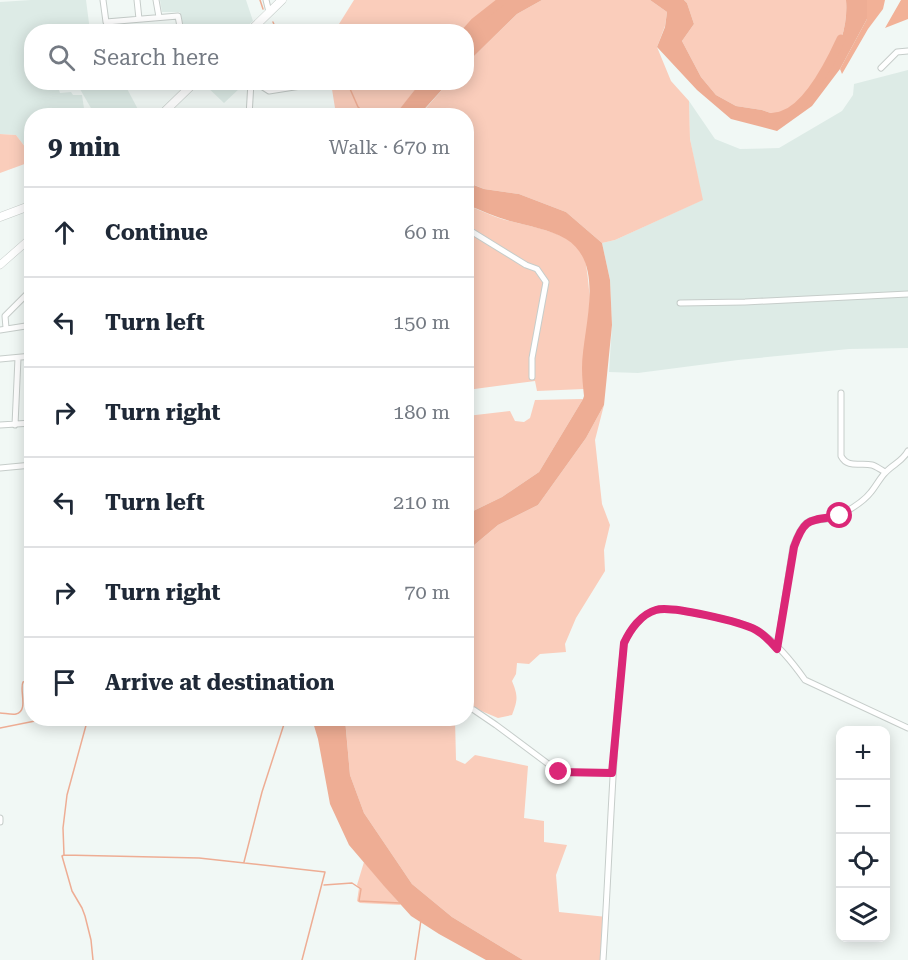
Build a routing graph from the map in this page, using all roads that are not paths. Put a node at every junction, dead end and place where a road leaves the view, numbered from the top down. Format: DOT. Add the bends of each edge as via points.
graph roads {
  1 [pos="103,0"];
  2 [pos="137,0"];
  3 [pos="156,0"];
  4 [pos="266,0"];
  5 [pos="282,0"];
  6 [pos="269,12"];
  7 [pos="159,17"];
  8 [pos="139,19"];
  9 [pos="180,24"];
  10 [pos="257,24"];
  11 [pos="908,51"];
  12 [pos="880,68"];
  13 [pos="187,90"];
  14 [pos="251,90"];
  15 [pos="168,108"];
  16 [pos="249,108"];
  17 [pos="24,208"];
  18 [pos="0,217"];
  19 [pos="474,233"];
  20 [pos="24,244"];
  21 [pos="0,266"];
  22 [pos="908,294"];
  23 [pos="24,297"];
  24 [pos="680,303"];
  25 [pos="24,326"];
  26 [pos="3,329"];
  27 [pos="24,357"];
  28 [pos="18,358"];
  29 [pos="0,359"];
  30 [pos="532,377"];
  31 [pos="841,393"];
  32 [pos="24,424"];
  33 [pos="0,425"];
  34 [pos="15,425"];
  35 [pos="908,451"];
  36 [pos="24,466"];
  37 [pos="0,468"];
  38 [pos="885,472"];
  39 [pos="777,649"];
  40 [pos="474,710"];
  41 [pos="908,729"];
  42 [pos="612,773"];
  43 [pos="0,818"];
  44 [pos="0,822"];
  45 [pos="603,960"];
  1 -- 8 [label="street" via="106,22"];
  2 -- 8 [label="street"];
  3 -- 7 [label="street"];
  4 -- 6 [label="street"];
  5 -- 6 [label="highway"];
  6 -- 10 [label="highway"];
  7 -- 8 [label="street"];
  7 -- 9 [label="street" via="178,16"];
  11 -- 12 [label="street" via="897,52"];
  13 -- 15 [label="highway"];
  14 -- 16 [label="street"];
  17 -- 18 [label="highway"];
  19 -- 30 [label="street" via="537,269 546,282"];
  20 -- 21 [label="main road"];
  22 -- 24 [label="street"];
  23 -- 26 [label="street" via="6,316"];
  25 -- 26 [label="street"];
  27 -- 28 [label="street"];
  28 -- 29 [label="street"];
  28 -- 34 [label="street"];
  31 -- 38 [label="street" via="843,461 850,465 873,465"];
  32 -- 34 [label="street"];
  33 -- 34 [label="street"];
  35 -- 38 [label="street"];
  36 -- 37 [label="street"];
  38 -- 39 [label="street" via="870,494 840,516 804,524 794,547"];
  39 -- 41 [label="street" via="805,680"];
  39 -- 42 [label="street" via="765,635 741,623 671,609 657,609 645,615 624,643"];
  40 -- 42 [label="street" via="559,772"];
  42 -- 45 [label="street"];
  43 -- 44 [label="street"];
}
